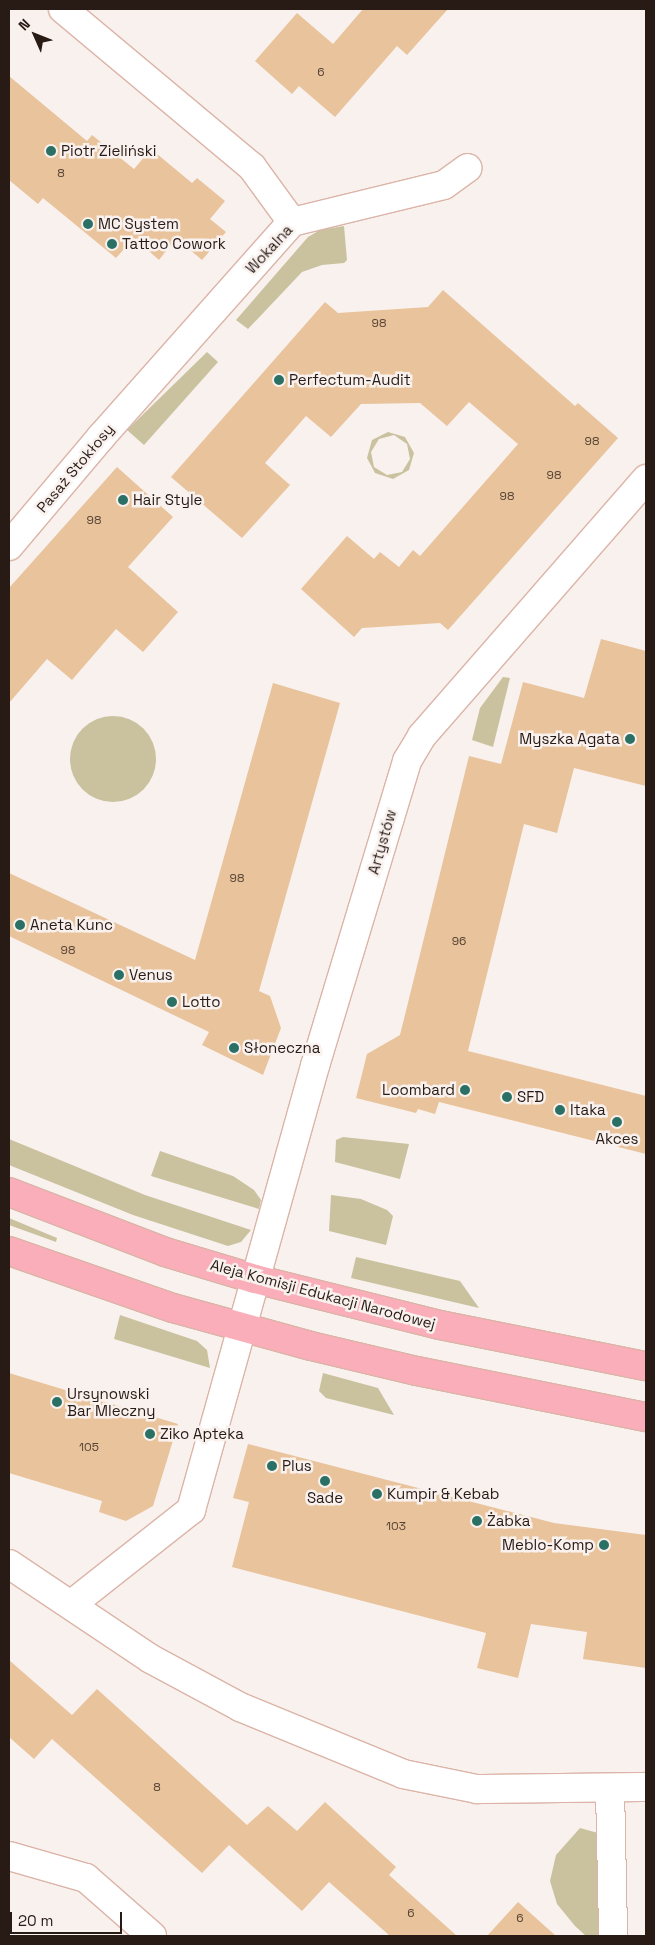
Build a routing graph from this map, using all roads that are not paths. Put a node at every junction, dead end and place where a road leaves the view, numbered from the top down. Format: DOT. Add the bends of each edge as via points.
graph roads {
  1 [pos="63,9"];
  2 [pos="467,168"];
  3 [pos="292,222"];
  4 [pos="142,390"];
  5 [pos="646,479"];
  6 [pos="9,546"];
  7 [pos="9,1192"];
  8 [pos="9,1251"];
  9 [pos="254,1279"];
  10 [pos="241,1327"];
  11 [pos="646,1366"];
  12 [pos="646,1417"];
  13 [pos="9,1564"];
  14 [pos="72,1604"];
  15 [pos="646,1787"];
  16 [pos="610,1788"];
  17 [pos="9,1856"];
  18 [pos="152,1936"];
  19 [pos="614,1936"];
  1 -- 3 [label="street" via="252,167"];
  2 -- 3 [label="street, Wokalna" via="444,185"];
  3 -- 4 [label="street, Wokalna"];
  4 -- 6 [label="street, Pasaż Stokłosy"];
  5 -- 9 [label="street, Artystów" via="422,736 407,761"];
  7 -- 9 [label="main road, Aleja Komisji Edukacji Narodowej" via="165,1252"];
  8 -- 10 [label="main road" via="173,1308"];
  9 -- 10 [label="street, Artystów"];
  9 -- 11 [label="main road, Aleja Komisji Edukacji Narodowej" via="440,1325"];
  10 -- 12 [label="main road" via="417,1371"];
  10 -- 14 [label="street, Artystów" via="191,1510"];
  13 -- 14 [label="street"];
  14 -- 16 [label="street" via="151,1659 240,1707 403,1774 477,1789"];
  15 -- 16 [label="street"];
  16 -- 19 [label="street"];
  17 -- 18 [label="street" via="86,1878"];
}
